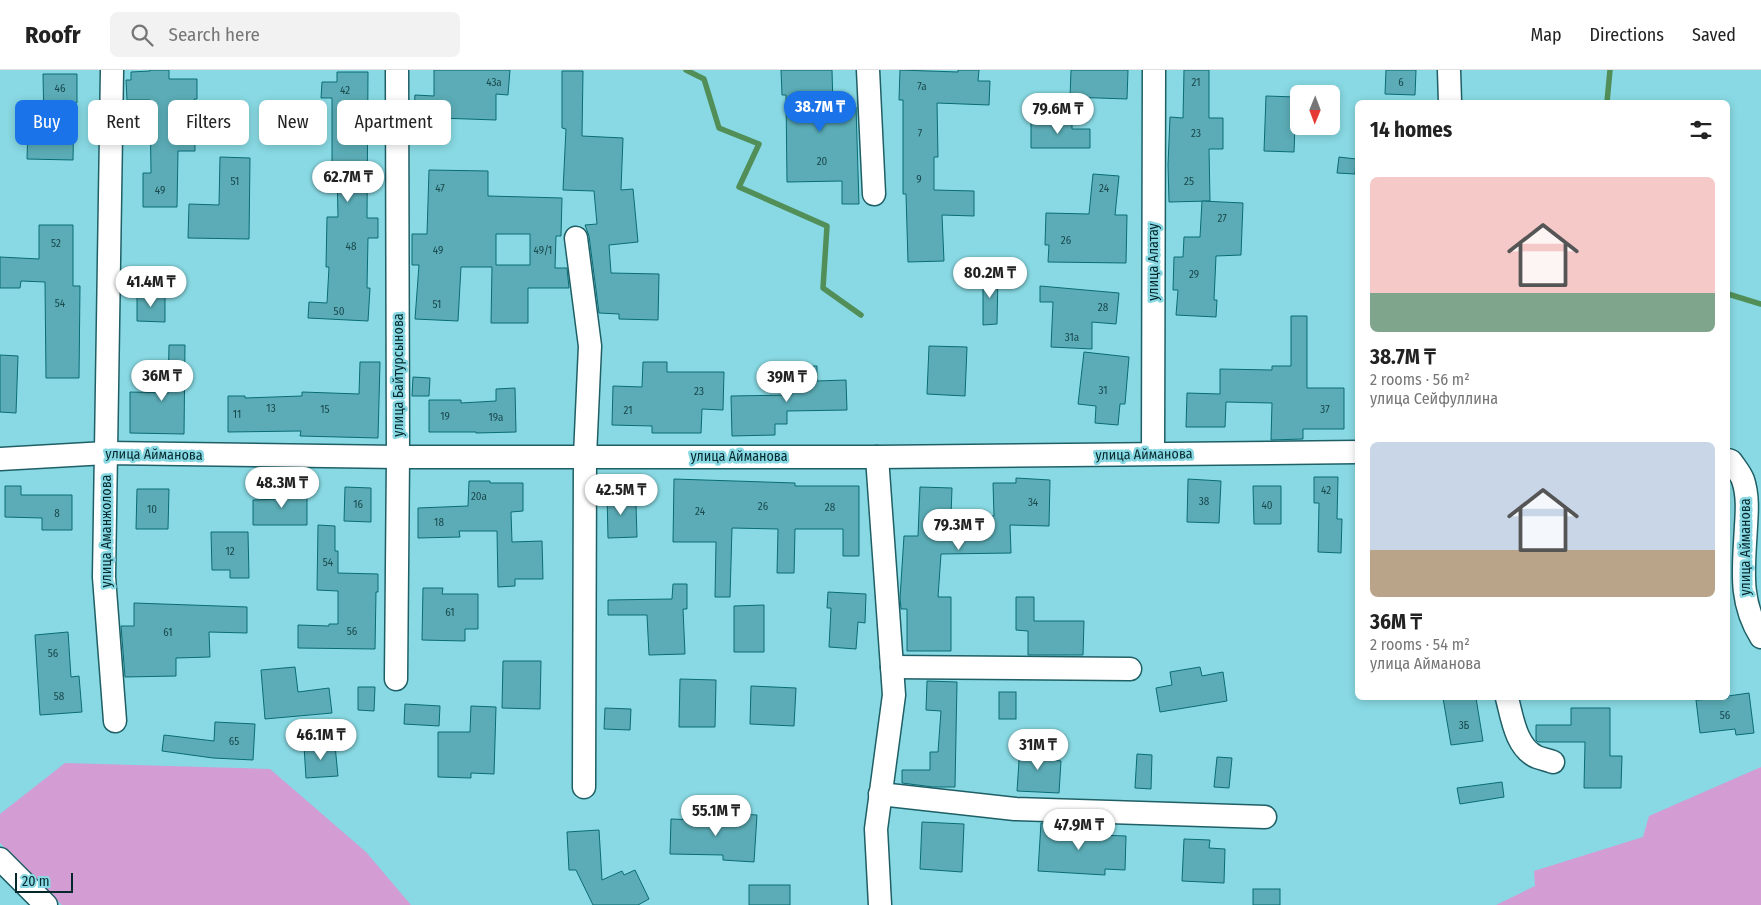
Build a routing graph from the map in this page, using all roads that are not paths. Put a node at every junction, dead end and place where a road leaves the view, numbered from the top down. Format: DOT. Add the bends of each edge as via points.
graph roads {
  1 [pos="112,70"];
  2 [pos="397,70"];
  3 [pos="868,70"];
  4 [pos="1154,70"];
  5 [pos="1449,70"];
  6 [pos="1450,100"];
  7 [pos="874,194"];
  8 [pos="576,238"];
  9 [pos="1355,452"];
  10 [pos="106,453"];
  11 [pos="1152,453"];
  12 [pos="585,456"];
  13 [pos="398,457"];
  14 [pos="877,457"];
  15 [pos="0,459"];
  16 [pos="1730,461"];
  17 [pos="1761,637"];
  18 [pos="892,667"];
  19 [pos="1130,669"];
  20 [pos="396,679"];
  21 [pos="1508,700"];
  22 [pos="115,722"];
  23 [pos="1553,762"];
  24 [pos="584,787"];
  25 [pos="880,794"];
  26 [pos="1265,817"];
  27 [pos="0,859"];
  28 [pos="46,905"];
  29 [pos="880,905"];
  1 -- 10 [label="street, улица Аманжолова"];
  2 -- 13 [label="street, улица Байтурсынова"];
  3 -- 7 [label="street"];
  4 -- 11 [label="street, улица Алатау"];
  5 -- 6 [label="street"];
  8 -- 12 [label="street" via="590,346"];
  9 -- 11 [label="street, улица Айманова"];
  10 -- 13 [label="street, улица Айманова"];
  10 -- 15 [label="street, улица Айманова"];
  10 -- 22 [label="street, улица Аманжолова" via="104,577"];
  11 -- 14 [label="street, улица Айманова"];
  12 -- 13 [label="street, улица Айманова"];
  12 -- 14 [label="street, улица Айманова"];
  12 -- 24 [label="street"];
  13 -- 20 [label="street, улица Байтурсынова"];
  14 -- 18 [label="street"];
  16 -- 17 [label="street, улица Айманова" via="1743,480 1747,505 1746,604"];
  18 -- 19 [label="street"];
  18 -- 25 [label="street" via="894,695"];
  21 -- 23 [label="street" via="1522,745 1536,757"];
  25 -- 26 [label="street" via="1015,809"];
  25 -- 29 [label="street" via="876,829"];
  27 -- 28 [label="street"];
}
